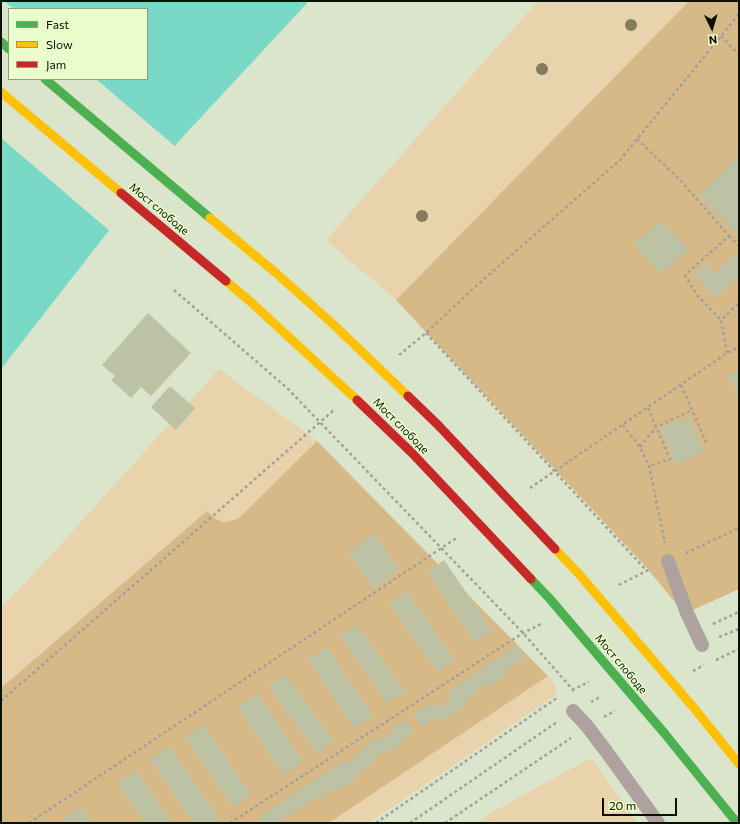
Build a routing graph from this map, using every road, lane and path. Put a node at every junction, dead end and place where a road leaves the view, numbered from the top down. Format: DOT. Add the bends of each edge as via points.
graph roads {
  1 [pos="721,36"];
  2 [pos="739,55"];
  3 [pos="46,80"];
  4 [pos="1,92"];
  5 [pos="638,139"];
  6 [pos="729,236"];
  7 [pos="739,246"];
  8 [pos="174,290"];
  9 [pos="739,303"];
  10 [pos="721,320"];
  11 [pos="426,333"];
  12 [pos="739,347"];
  13 [pos="727,353"];
  14 [pos="681,385"];
  15 [pos="648,408"];
  16 [pos="692,410"];
  17 [pos="623,425"];
  18 [pos="656,427"];
  19 [pos="706,442"];
  20 [pos="640,447"];
  21 [pos="650,466"];
  22 [pos="555,472"];
  23 [pos="739,528"];
  24 [pos="441,548"];
  25 [pos="668,561"];
  26 [pos="647,571"];
  27 [pos="612,588"];
  28 [pos="544,623"];
  29 [pos="523,633"];
  30 [pos="702,645"];
  31 [pos="573,689"];
  32 [pos="567,693"];
  33 [pos="577,695"];
  34 [pos="561,696"];
  35 [pos="573,711"];
  36 [pos="739,764"];
  37 [pos="29,823"];
  38 [pos="230,823"];
  39 [pos="376,823"];
  40 [pos="658,823"];
  41 [pos="737,823"];
  1 -- 2 [label="path"];
  3 -- 36 [label="highway" via="276,272 438,425 578,573"];
  4 -- 41 [label="highway, Мост слободе" via="252,303 412,453 550,599"];
  5 -- 6 [label="path" via="680,180"];
  6 -- 7 [label="path"];
  6 -- 10 [label="path" via="685,275 698,295"];
  8 -- 24 [label="path" via="287,388"];
  9 -- 10 [label="path"];
  10 -- 13 [label="path"];
  11 -- 22 [label="path"];
  12 -- 13 [label="path"];
  13 -- 14 [label="path"];
  14 -- 15 [label="path"];
  14 -- 16 [label="path"];
  15 -- 17 [label="path"];
  15 -- 18 [label="path"];
  16 -- 18 [label="path"];
  16 -- 19 [label="path"];
  17 -- 20 [label="path"];
  17 -- 22 [label="path"];
  18 -- 20 [label="path"];
  18 -- 21 [label="path" via="670,459"];
  20 -- 21 [label="path"];
  21 -- 25 [label="path"];
  22 -- 26 [label="path"];
  23 -- 25 [label="path"];
  24 -- 29 [label="path"];
  24 -- 37 [label="path"];
  25 -- 26 [label="path"];
  25 -- 30 [label="lane"];
  26 -- 27 [label="path"];
  28 -- 29 [label="path"];
  29 -- 31 [label="path"];
  29 -- 38 [label="path"];
  31 -- 32 [label="path"];
  31 -- 33 [label="path"];
  34 -- 39 [label="path"];
  35 -- 40 [label="lane" via="597,739"];
}
